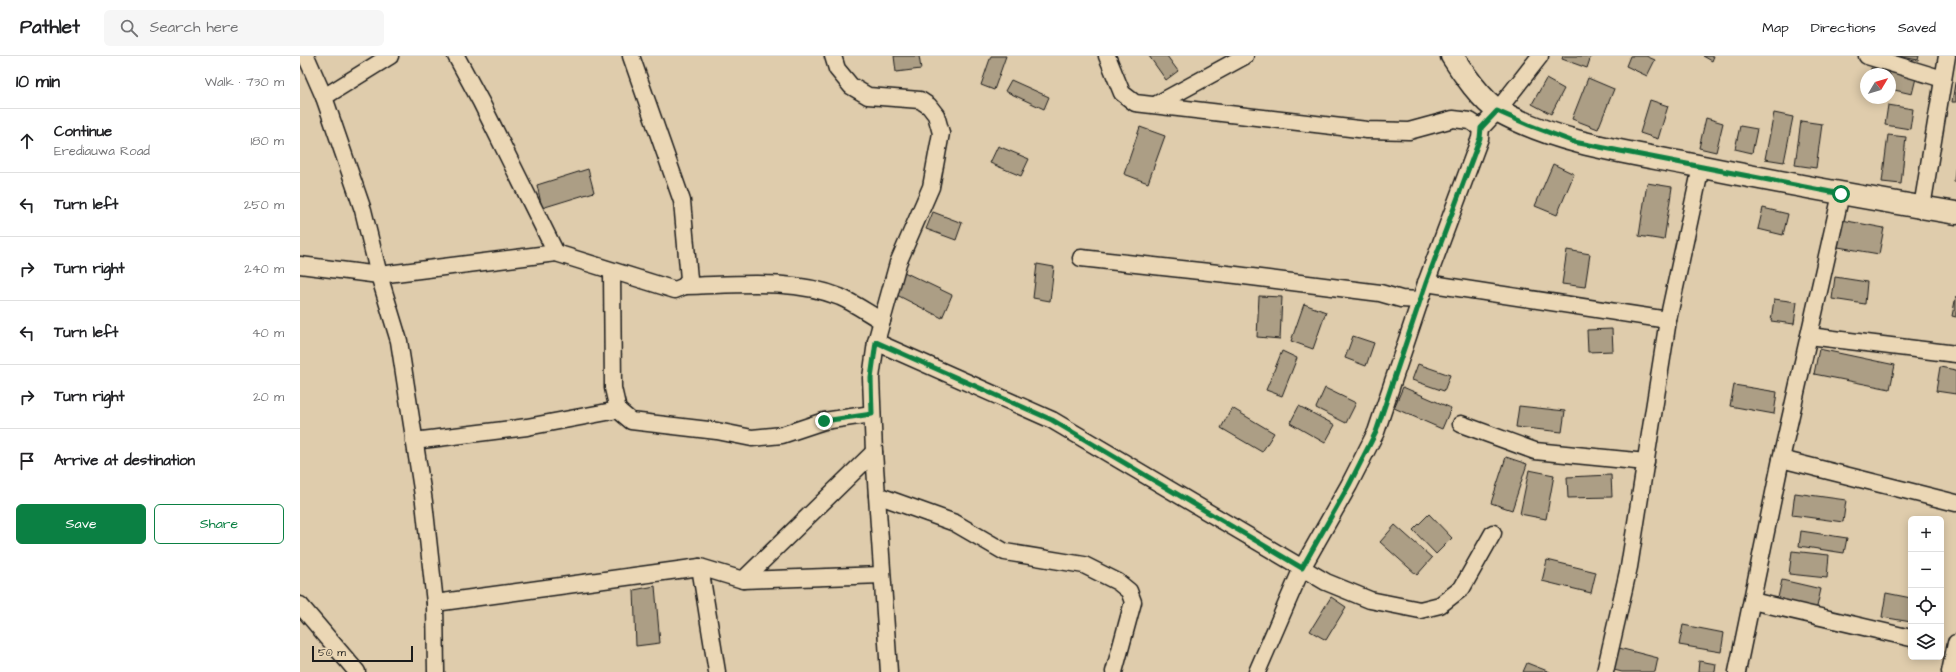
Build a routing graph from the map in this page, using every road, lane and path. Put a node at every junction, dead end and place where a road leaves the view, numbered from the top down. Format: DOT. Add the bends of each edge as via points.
graph roads {
  1 [pos="306,56"];
  2 [pos="390,56"];
  3 [pos="456,56"];
  4 [pos="631,56"];
  5 [pos="833,56"];
  6 [pos="1107,56"];
  7 [pos="1245,56"];
  8 [pos="1452,56"];
  9 [pos="1540,56"];
  10 [pos="1867,56"];
  11 [pos="1947,56"];
  12 [pos="1943,79"];
  13 [pos="324,97"];
  14 [pos="1157,104"];
  15 [pos="1497,111"];
  16 [pos="1481,128"];
  17 [pos="1701,167"];
  18 [pos="1841,194"];
  19 [pos="1922,207"];
  20 [pos="1956,213"];
  21 [pos="556,253"];
  22 [pos="1081,258"];
  23 [pos="300,265"];
  24 [pos="612,271"];
  25 [pos="379,275"];
  26 [pos="1426,283"];
  27 [pos="685,286"];
  28 [pos="1420,300"];
  29 [pos="1668,320"];
  30 [pos="882,321"];
  31 [pos="1809,336"];
  32 [pos="876,342"];
  33 [pos="1956,354"];
  34 [pos="618,410"];
  35 [pos="872,414"];
  36 [pos="1461,424"];
  37 [pos="414,441"];
  38 [pos="874,452"];
  39 [pos="1780,459"];
  40 [pos="1646,462"];
  41 [pos="877,495"];
  42 [pos="1956,503"];
  43 [pos="1493,534"];
  44 [pos="700,567"];
  45 [pos="1302,568"];
  46 [pos="882,575"];
  47 [pos="743,580"];
  48 [pos="1752,601"];
  49 [pos="436,603"];
  50 [pos="300,605"];
  51 [pos="1908,637"];
  52 [pos="1952,646"];
  53 [pos="357,672"];
  54 [pos="436,672"];
  55 [pos="717,672"];
  56 [pos="889,672"];
  57 [pos="1114,672"];
  58 [pos="1257,672"];
  59 [pos="1605,672"];
  60 [pos="1737,672"];
  61 [pos="1950,672"];
  1 -- 13 [label="street"];
  2 -- 13 [label="street"];
  3 -- 21 [label="street"];
  4 -- 27 [label="street" via="682,201 689,279"];
  5 -- 30 [label="street" via="837,69 851,86 868,96 920,100 929,106 936,115 941,133 931,188 898,263"];
  6 -- 14 [label="street" via="1122,92 1135,103"];
  7 -- 14 [label="street"];
  8 -- 15 [label="street"];
  9 -- 15 [label="street"];
  10 -- 12 [label="street"];
  11 -- 12 [label="street"];
  12 -- 19 [label="street"];
  13 -- 25 [label="street" via="364,210"];
  14 -- 16 [label="street" via="1367,130 1409,131 1453,119 1470,121"];
  15 -- 16 [label="street"];
  15 -- 17 [label="street" via="1574,142"];
  16 -- 26 [label="street" via="1480,138"];
  17 -- 18 [label="street"];
  17 -- 29 [label="street"];
  18 -- 19 [label="street"];
  18 -- 31 [label="street"];
  19 -- 20 [label="street"];
  21 -- 24 [label="street"];
  21 -- 25 [label="street"];
  22 -- 28 [label="street" via="1236,275"];
  23 -- 25 [label="street"];
  24 -- 27 [label="street" via="675,290"];
  24 -- 34 [label="street" via="613,388"];
  25 -- 37 [label="street" via="399,341"];
  26 -- 28 [label="street"];
  26 -- 29 [label="street"];
  27 -- 30 [label="street" via="784,285 810,289 840,297"];
  28 -- 45 [label="street" via="1376,432"];
  29 -- 40 [label="street"];
  30 -- 32 [label="street"];
  31 -- 33 [label="street"];
  31 -- 39 [label="street"];
  32 -- 35 [label="street" via="871,378"];
  32 -- 45 [label="street" via="1052,420"];
  34 -- 35 [label="street" via="631,421 717,431 752,438 782,435 824,421"];
  34 -- 37 [label="street" via="527,427"];
  35 -- 38 [label="street"];
  36 -- 40 [label="street" via="1535,451"];
  37 -- 49 [label="street"];
  38 -- 41 [label="street"];
  38 -- 47 [label="street"];
  39 -- 42 [label="street"];
  39 -- 48 [label="street"];
  40 -- 59 [label="street" via="1629,567"];
  41 -- 46 [label="street"];
  41 -- 57 [label="street" via="955,523 1005,552 1084,565 1118,582 1129,591 1133,602"];
  43 -- 45 [label="street" via="1462,588 1440,605 1420,610 1370,600 1326,582"];
  44 -- 47 [label="street"];
  44 -- 49 [label="street"];
  44 -- 55 [label="street"];
  45 -- 58 [label="street"];
  46 -- 47 [label="street"];
  46 -- 56 [label="street"];
  48 -- 51 [label="street"];
  48 -- 60 [label="street"];
  49 -- 54 [label="street"];
  50 -- 53 [label="street"];
  52 -- 61 [label="street"];
}
